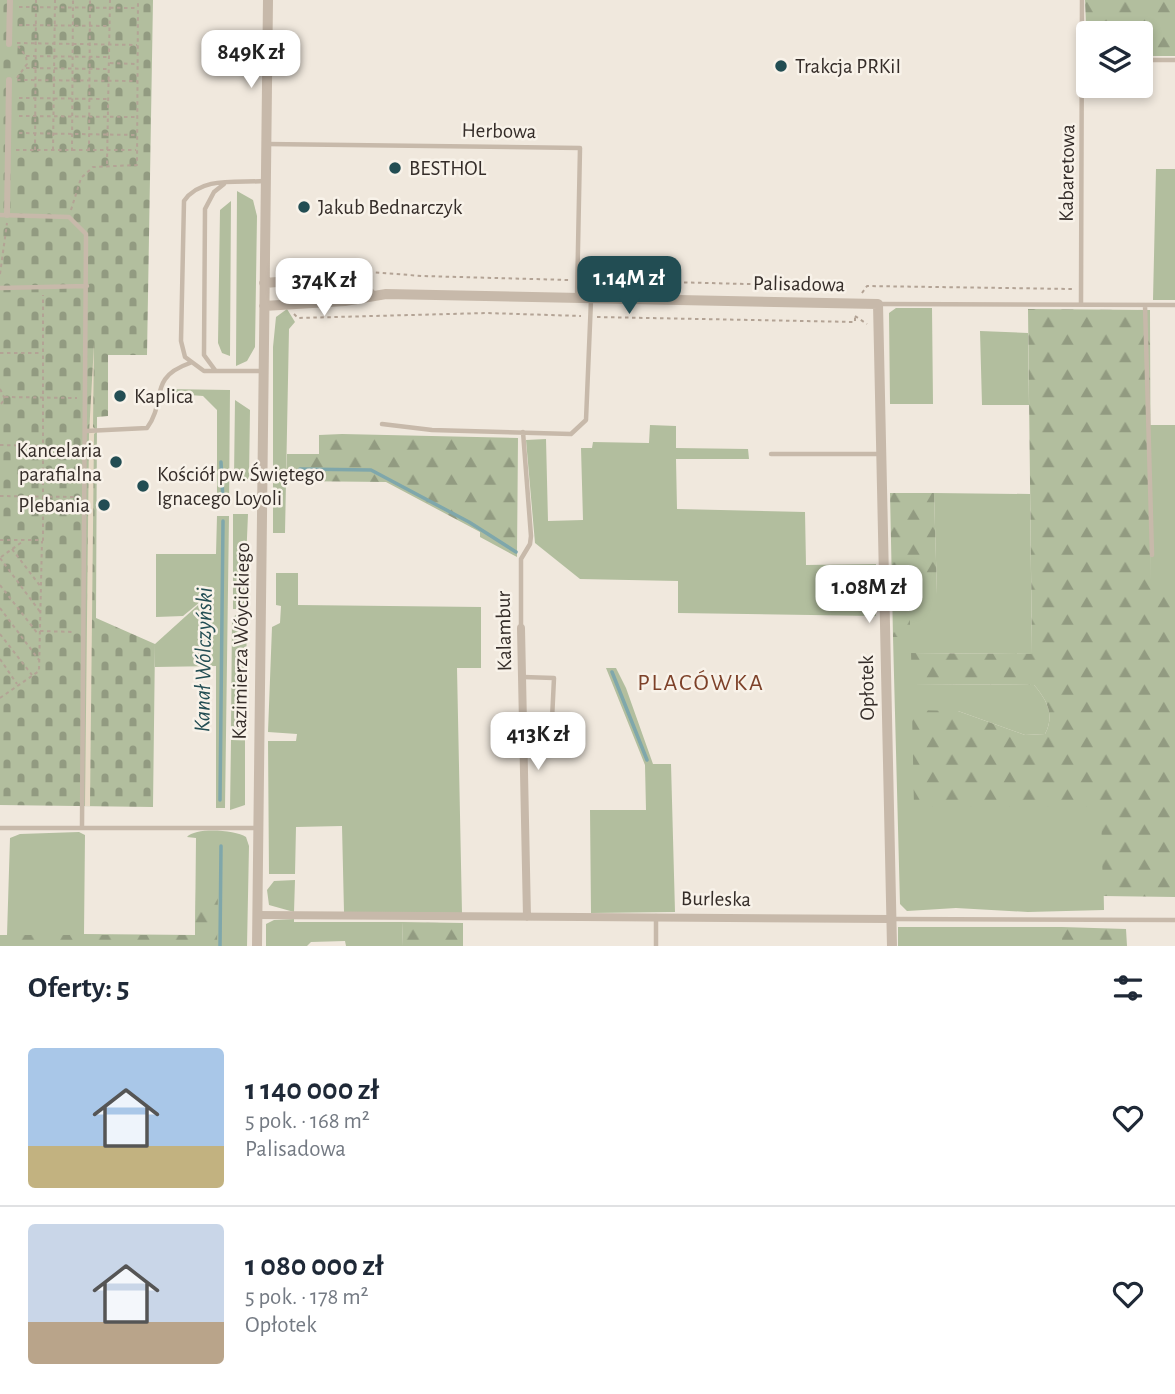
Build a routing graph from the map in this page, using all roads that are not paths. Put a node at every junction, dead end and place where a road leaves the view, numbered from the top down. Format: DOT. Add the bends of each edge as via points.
graph roads {
  1 [pos="268,0"];
  2 [pos="1082,0"];
  3 [pos="10,3"];
  4 [pos="1083,21"];
  5 [pos="13,44"];
  6 [pos="1153,60"];
  7 [pos="1175,60"];
  8 [pos="12,80"];
  9 [pos="1085,98"];
  10 [pos="266,145"];
  11 [pos="265,181"];
  12 [pos="225,183"];
  13 [pos="4,215"];
  14 [pos="264,283"];
  15 [pos="87,286"];
  16 [pos="0,288"];
  17 [pos="379,295"];
  18 [pos="577,299"];
  19 [pos="591,299"];
  20 [pos="878,304"];
  21 [pos="1081,304"];
  22 [pos="1145,304"];
  23 [pos="1175,304"];
  24 [pos="264,306"];
  25 [pos="190,363"];
  26 [pos="263,371"];
  27 [pos="217,372"];
  28 [pos="382,424"];
  29 [pos="86,431"];
  30 [pos="523,432"];
  31 [pos="771,454"];
  32 [pos="881,454"];
  33 [pos="1152,555"];
  34 [pos="521,628"];
  35 [pos="522,677"];
  36 [pos="523,745"];
  37 [pos="82,826"];
  38 [pos="0,828"];
  39 [pos="258,828"];
  40 [pos="257,915"];
  41 [pos="656,915"];
  42 [pos="527,917"];
  43 [pos="891,919"];
  44 [pos="1175,920"];
  45 [pos="257,946"];
  46 [pos="656,946"];
  47 [pos="892,946"];
  1 -- 10 [label="street, Kazimierza Wóycickiego"];
  2 -- 4 [label="lane, Kabaretowa"];
  3 -- 5 [label="street"];
  6 -- 7 [label="lane"];
  8 -- 13 [label="street"];
  9 -- 21 [label="lane, Kabaretowa"];
  10 -- 11 [label="street, Kazimierza Wóycickiego"];
  10 -- 18 [label="lane, Herbowa" via="580,148"];
  11 -- 12 [label="lane"];
  11 -- 14 [label="street, Kazimierza Wóycickiego"];
  12 -- 25 [label="lane" via="195,190 182,209 181,341"];
  12 -- 27 [label="lane" via="208,200 204,221 204,355"];
  13 -- 15 [label="lane" via="69,217 86,234"];
  14 -- 17 [label="street, Palisadowa" via="291,281"];
  14 -- 24 [label="street, Kazimierza Wóycickiego"];
  15 -- 16 [label="lane"];
  15 -- 29 [label="lane"];
  17 -- 18 [label="street, Palisadowa"];
  17 -- 24 [label="street, Palisadowa"];
  18 -- 19 [label="street, Palisadowa"];
  19 -- 20 [label="street, Palisadowa"];
  19 -- 30 [label="lane" via="584,425 571,433"];
  20 -- 21 [label="lane, Palisadowa"];
  20 -- 32 [label="street, Opłotek"];
  21 -- 22 [label="lane, Palisadowa"];
  22 -- 23 [label="lane, Palisadowa"];
  22 -- 33 [label="lane"];
  24 -- 26 [label="street, Kazimierza Wóycickiego"];
  25 -- 27 [label="lane"];
  25 -- 29 [label="lane" via="163,380 147,428"];
  26 -- 27 [label="lane"];
  26 -- 39 [label="street, Kazimierza Wóycickiego"];
  28 -- 30 [label="lane"];
  29 -- 37 [label="lane"];
  30 -- 34 [label="lane, Kalambur" via="531,536 521,559"];
  31 -- 32 [label="lane"];
  32 -- 43 [label="street, Opłotek"];
  34 -- 35 [label="street, Kalambur"];
  35 -- 36 [label="street, Kalambur"];
  35 -- 36 [label="lane" via="554,678 552,720 537,742"];
  36 -- 42 [label="street, Kalambur"];
  37 -- 38 [label="lane"];
  37 -- 39 [label="lane"];
  39 -- 40 [label="street, Kazimierza Wóycickiego"];
  40 -- 42 [label="street, Burleska"];
  40 -- 45 [label="street, Kazimierza Wóycickiego"];
  41 -- 42 [label="street, Burleska"];
  41 -- 43 [label="street, Burleska"];
  41 -- 46 [label="lane"];
  43 -- 44 [label="lane, Burleska"];
  43 -- 47 [label="street, Opłotek"];
}
